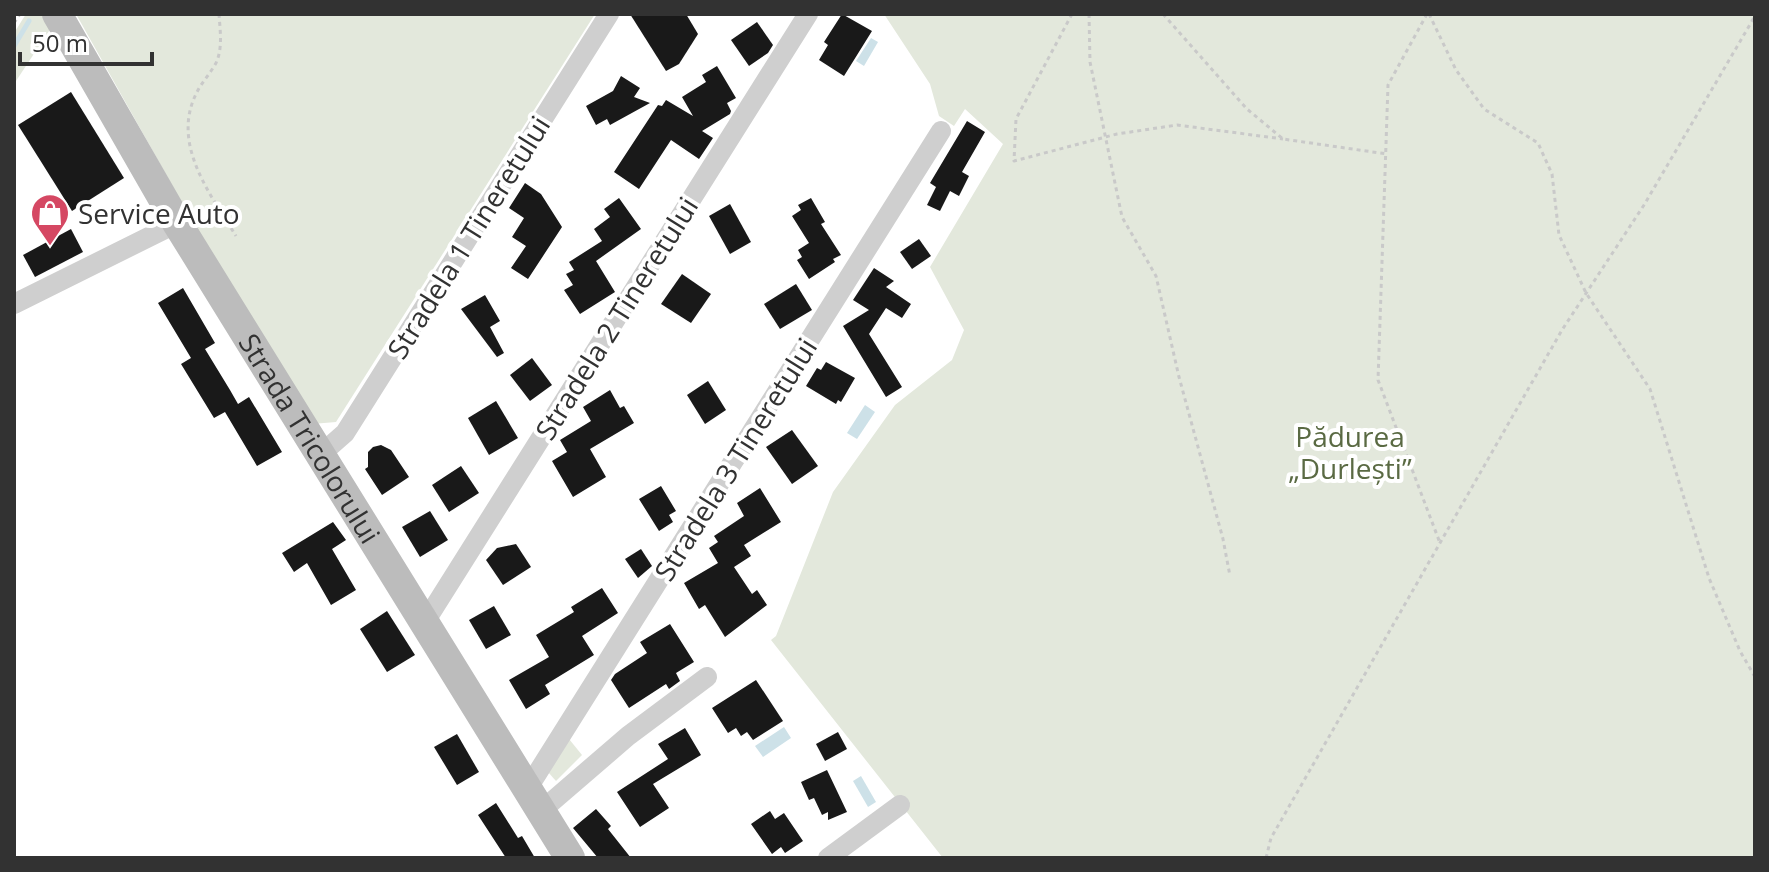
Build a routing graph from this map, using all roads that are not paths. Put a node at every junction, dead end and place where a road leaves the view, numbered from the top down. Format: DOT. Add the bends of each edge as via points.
graph roads {
  1 [pos="57,14"];
  2 [pos="609,14"];
  3 [pos="808,14"];
  4 [pos="941,131"];
  5 [pos="177,223"];
  6 [pos="14,304"];
  7 [pos="320,455"];
  8 [pos="425,622"];
  9 [pos="707,677"];
  10 [pos="535,799"];
  11 [pos="900,805"];
  12 [pos="570,858"];
  13 [pos="828,858"];
  1 -- 5 [label="street, Strada Tricolorului"];
  2 -- 7 [label="street, Stradela 1 Tineretului" via="345,433"];
  3 -- 8 [label="street, Stradela 2 Tineretului"];
  4 -- 10 [label="street, Stradela 3 Tineretului"];
  5 -- 6 [label="street"];
  5 -- 7 [label="street, Strada Tricolorului"];
  7 -- 8 [label="street, Strada Tricolorului"];
  8 -- 10 [label="street, Strada Tricolorului"];
  9 -- 10 [label="street"];
  10 -- 12 [label="street, Strada Tricolorului"];
  11 -- 13 [label="street"];
}
